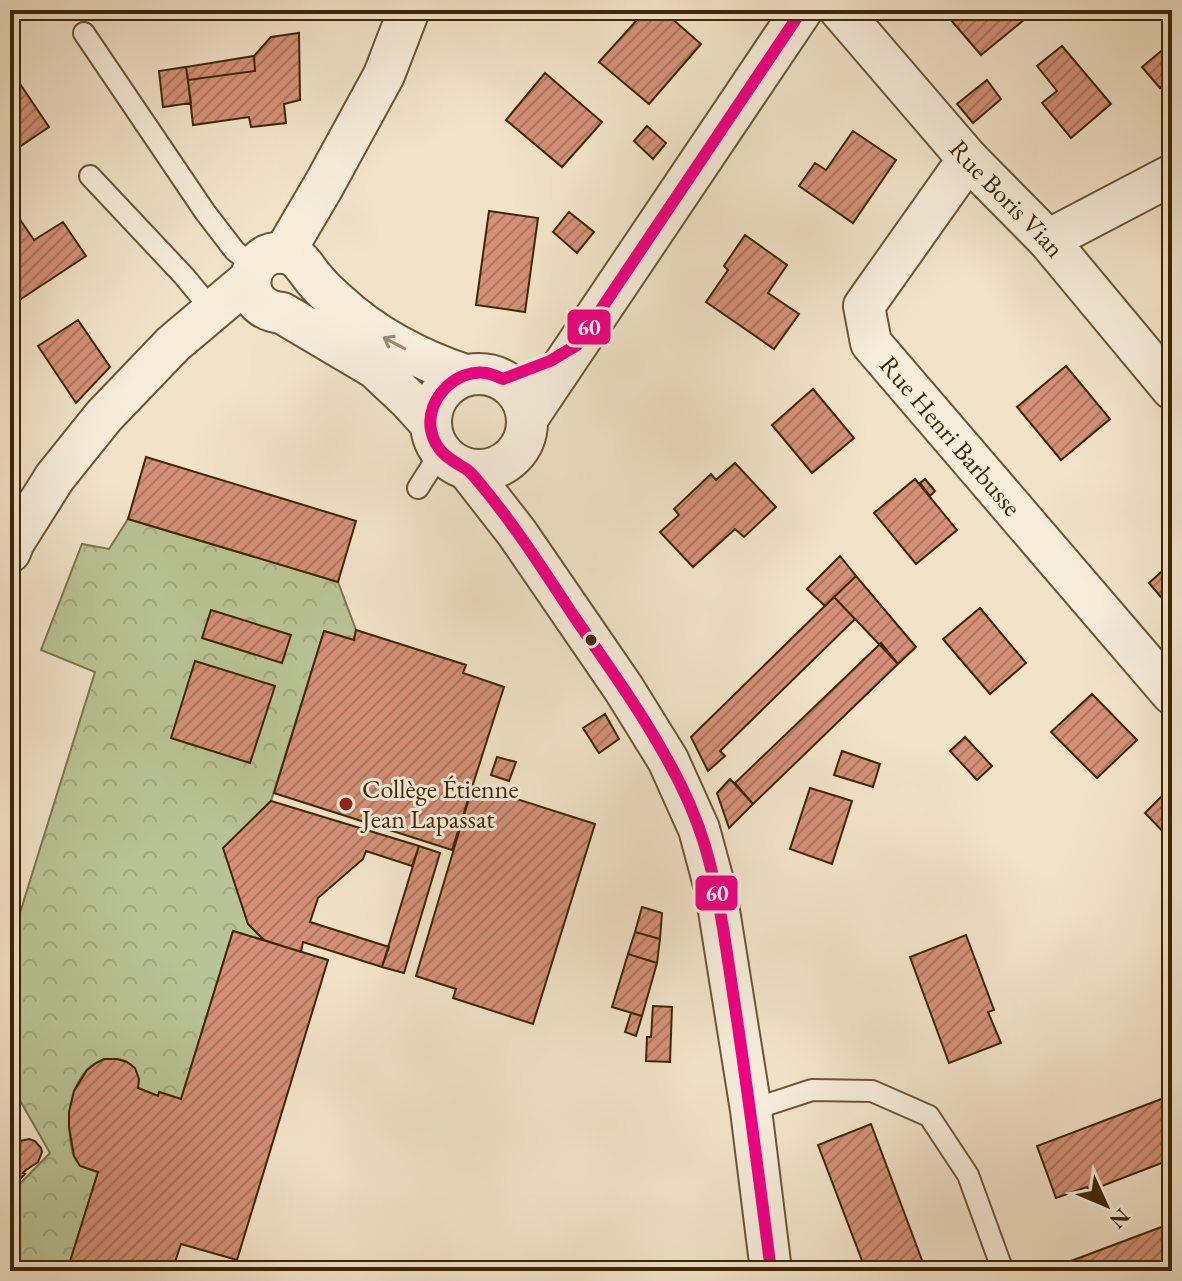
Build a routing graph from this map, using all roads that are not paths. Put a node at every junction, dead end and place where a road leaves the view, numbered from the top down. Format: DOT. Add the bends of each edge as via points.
graph roads {
  1 [pos="409,10"];
  2 [pos="802,10"];
  3 [pos="840,10"];
  4 [pos="84,33"];
  5 [pos="968,159"];
  6 [pos="1172,175"];
  7 [pos="90,176"];
  8 [pos="1048,240"];
  9 [pos="273,282"];
  10 [pos="213,311"];
  11 [pos="577,345"];
  12 [pos="484,377"];
  13 [pos="1172,389"];
  14 [pos="527,419"];
  15 [pos="460,452"];
  16 [pos="418,488"];
  17 [pos="10,552"];
  18 [pos="1172,694"];
  19 [pos="751,1110"];
  20 [pos="771,1271"];
  21 [pos="1003,1271"];
  1 -- 9 [label="street" via="384,75"];
  2 -- 11 [label="street"];
  3 -- 5 [label="street, Rue Boris Vian"];
  4 -- 9 [label="lane" via="205,212 235,251"];
  5 -- 8 [label="street, Rue Boris Vian"];
  5 -- 18 [label="street, Rue Henri Barbusse" via="864,306 871,343"];
  6 -- 8 [label="street"];
  7 -- 10 [label="lane"];
  8 -- 13 [label="street, Rue Boris Vian"];
  9 -- 10 [label="street"];
  12 -- 9 [label="street, one-way" via="444,368 365,326 339,304"];
  9 -- 15 [label="street" via="375,368"];
  10 -- 17 [label="street" via="104,416 55,477"];
  11 -- 12 [label="street" via="550,361"];
  11 -- 14 [label="street"];
  12 -- 14 [label="street" via="520,396"];
  12 -- 15 [label="street" via="451,381 432,407"];
  14 -- 15 [label="street" via="517,452"];
  15 -- 16 [label="lane"];
  15 -- 19 [label="street" via="624,689 668,760 699,829 716,892"];
  19 -- 20 [label="street"];
  19 -- 21 [label="lane" via="812,1090 872,1091 929,1116 968,1175"];
}
